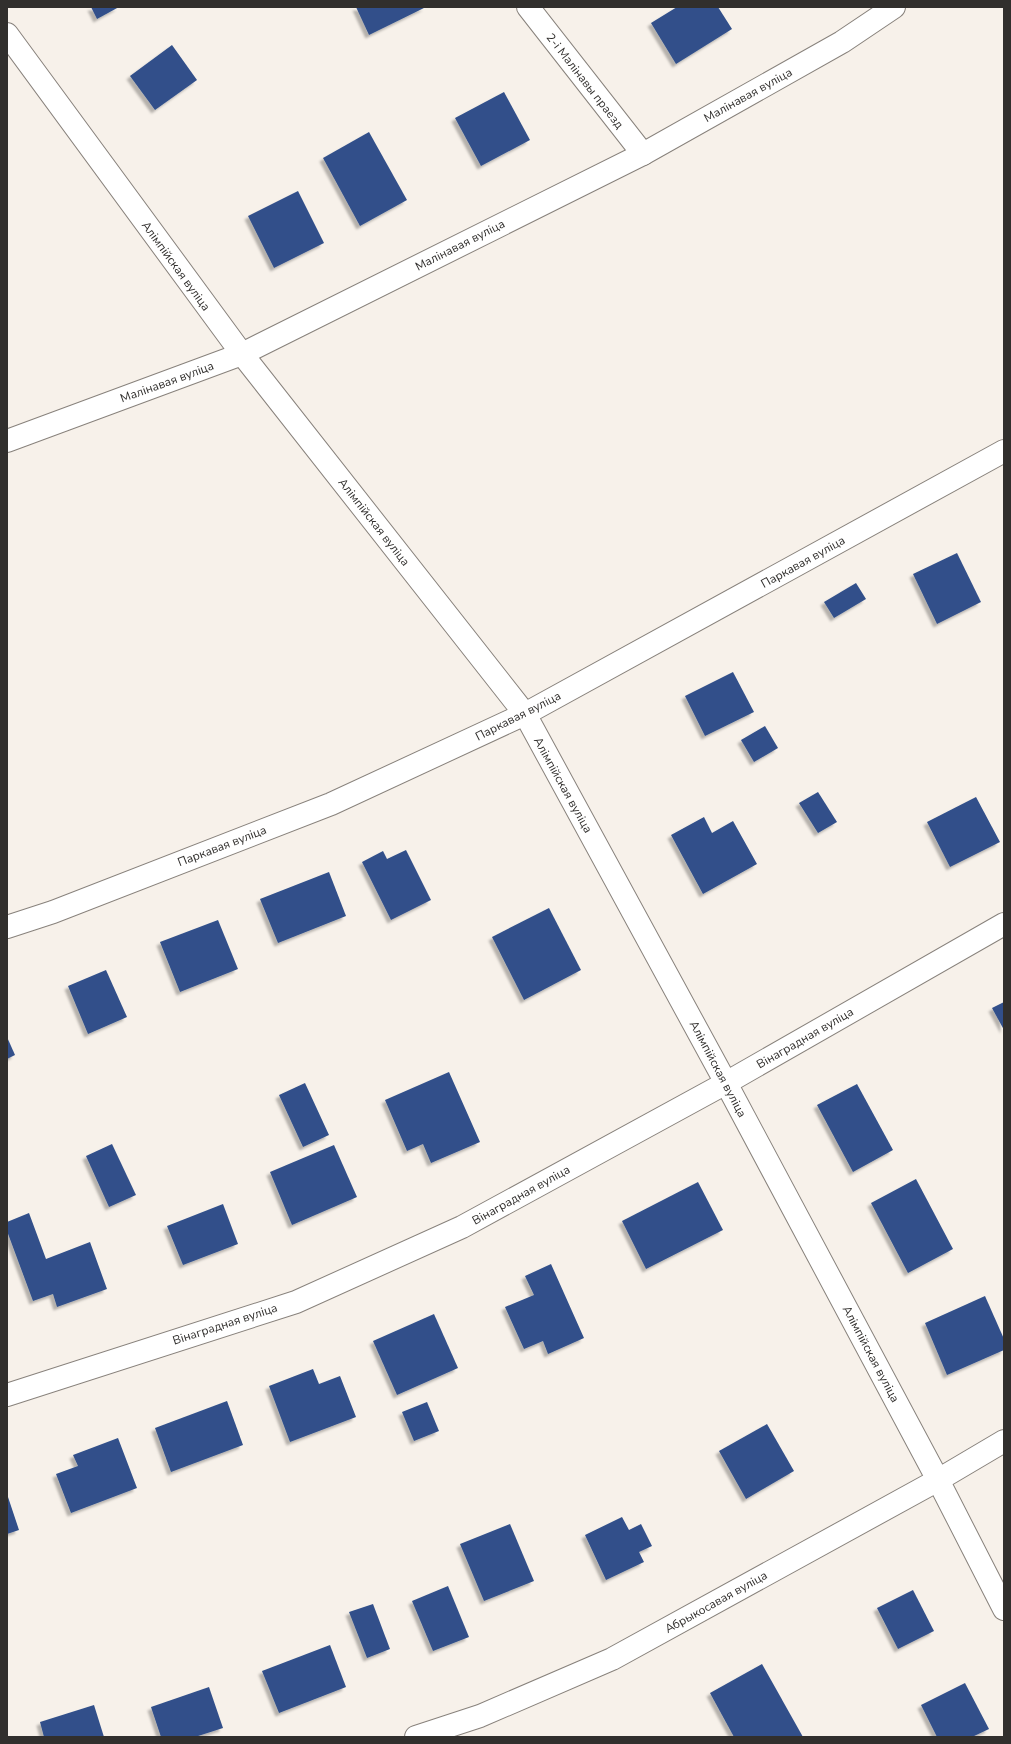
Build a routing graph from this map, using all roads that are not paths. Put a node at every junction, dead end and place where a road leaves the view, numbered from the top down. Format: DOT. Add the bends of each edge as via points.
graph roads {
  1 [pos="528,7"];
  2 [pos="894,7"];
  3 [pos="7,34"];
  4 [pos="642,154"];
  5 [pos="242,354"];
  6 [pos="7,441"];
  7 [pos="1004,452"];
  8 [pos="525,714"];
  9 [pos="1004,924"];
  10 [pos="7,927"];
  11 [pos="726,1083"];
  12 [pos="7,1395"];
  13 [pos="1004,1441"];
  14 [pos="938,1480"];
  15 [pos="1004,1608"];
  16 [pos="416,1737"];
  1 -- 4 [label="street, 2-і Малінавы праезд"];
  2 -- 4 [label="street, Малінавая вуліца" via="842,42"];
  3 -- 5 [label="street, Алімпійская вуліца"];
  4 -- 5 [label="street, Малінавая вуліца"];
  5 -- 6 [label="street, Малінавая вуліца"];
  5 -- 8 [label="street, Алімпійская вуліца"];
  7 -- 8 [label="street, Паркавая вуліца"];
  8 -- 10 [label="street, Паркавая вуліца" via="331,804 53,912"];
  8 -- 11 [label="street, Алімпійская вуліца"];
  9 -- 11 [label="street, Вінаградная вуліца"];
  11 -- 12 [label="street, Вінаградная вуліца" via="462,1227 296,1302"];
  11 -- 14 [label="street, Алімпійская вуліца"];
  13 -- 14 [label="street, Абрыкосавая вуліца"];
  14 -- 15 [label="street, Алімпійская вуліца"];
  14 -- 16 [label="street, Абрыкосавая вуліца" via="612,1659 480,1716"];
}
